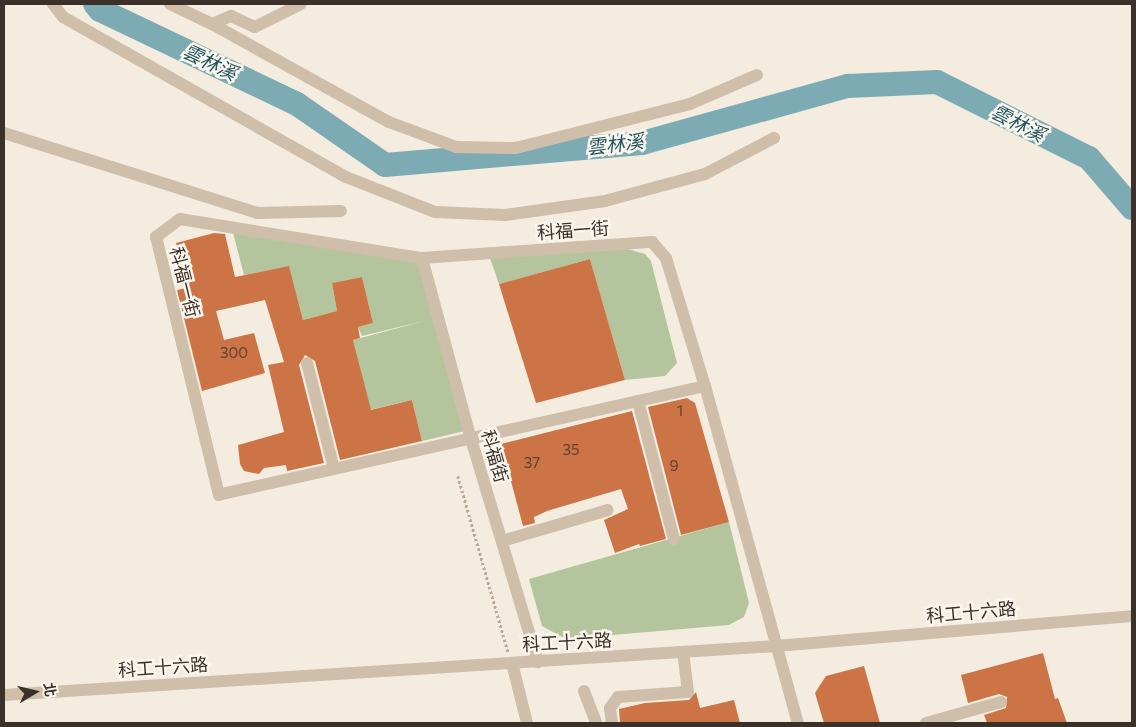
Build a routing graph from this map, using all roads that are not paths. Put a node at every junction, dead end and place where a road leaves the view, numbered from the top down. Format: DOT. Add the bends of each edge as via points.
graph roads {
  1 [pos="53,4"];
  2 [pos="170,4"];
  3 [pos="224,4"];
  4 [pos="301,4"];
  5 [pos="230,16"];
  6 [pos="212,24"];
  7 [pos="757,75"];
  8 [pos="4,133"];
  9 [pos="774,138"];
  10 [pos="341,211"];
  11 [pos="422,258"];
  12 [pos="307,363"];
  13 [pos="706,386"];
  14 [pos="638,401"];
  15 [pos="471,439"];
  16 [pos="334,470"];
  17 [pos="608,510"];
  18 [pos="674,539"];
  19 [pos="502,541"];
  20 [pos="1132,616"];
  21 [pos="776,646"];
  22 [pos="683,652"];
  23 [pos="538,662"];
  24 [pos="512,663"];
  25 [pos="584,691"];
  26 [pos="4,695"];
  27 [pos="1001,702"];
  28 [pos="527,723"];
  29 [pos="596,723"];
  30 [pos="612,723"];
  31 [pos="798,723"];
  32 [pos="926,723"];
  1 -- 9 [label="street" via="63,17 346,177 434,212 505,215 605,200 706,174"];
  2 -- 6 [label="street"];
  3 -- 5 [label="street"];
  4 -- 5 [label="street" via="255,27"];
  5 -- 6 [label="street"];
  6 -- 7 [label="street" via="389,122 456,147 516,148 690,104"];
  8 -- 10 [label="street" via="258,213"];
  11 -- 13 [label="street, 科福一街" via="652,242 666,258"];
  11 -- 15 [label="street, 科福街"];
  11 -- 16 [label="street, 科福一街" via="180,219 156,237 219,495"];
  12 -- 16 [label="street"];
  13 -- 14 [label="street, 科福一街"];
  13 -- 21 [label="street, 科福一街"];
  14 -- 15 [label="street, 科福一街"];
  14 -- 18 [label="street"];
  15 -- 16 [label="street, 科福一街"];
  15 -- 19 [label="street, 科福街"];
  17 -- 19 [label="street"];
  19 -- 23 [label="street, 科福街"];
  20 -- 21 [label="street, 科工十六路"];
  21 -- 22 [label="street, 科工十六路"];
  21 -- 31 [label="street, 科福一街"];
  22 -- 23 [label="street, 科工十六路"];
  22 -- 30 [label="street" via="688,692 618,698 610,708"];
  23 -- 24 [label="street, 科工十六路"];
  24 -- 26 [label="street, 科工十六路"];
  24 -- 28 [label="street"];
  25 -- 29 [label="street"];
  27 -- 32 [label="street"];
}
